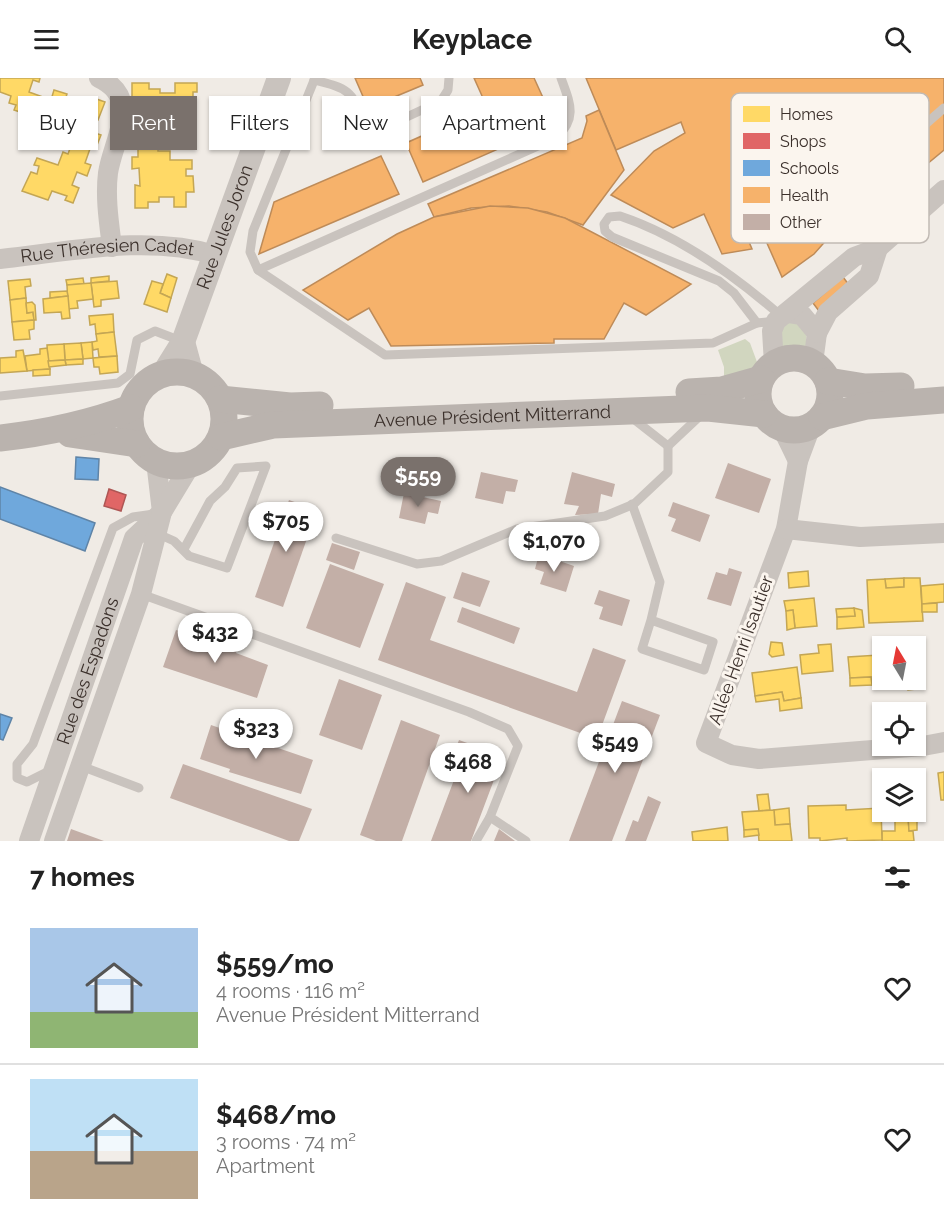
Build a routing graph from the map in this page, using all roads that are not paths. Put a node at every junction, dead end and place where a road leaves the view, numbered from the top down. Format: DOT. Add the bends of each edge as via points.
graph roads {
  1 [pos="99,78"];
  2 [pos="279,78"];
  3 [pos="449,78"];
  4 [pos="561,78"];
  5 [pos="314,79"];
  6 [pos="273,96"];
  7 [pos="944,108"];
  8 [pos="929,121"];
  9 [pos="253,150"];
  10 [pos="944,190"];
  11 [pos="929,203"];
  12 [pos="884,243"];
  13 [pos="111,247"];
  14 [pos="878,248"];
  15 [pos="215,255"];
  16 [pos="0,258"];
  17 [pos="258,270"];
  18 [pos="776,318"];
  19 [pos="816,333"];
  20 [pos="183,342"];
  21 [pos="768,371"];
  22 [pos="821,372"];
  23 [pos="163,374"];
  24 [pos="192,375"];
  25 [pos="944,385"];
  26 [pos="0,396"];
  27 [pos="220,399"];
  28 [pos="944,400"];
  29 [pos="131,408"];
  30 [pos="708,408"];
  31 [pos="622,411"];
  32 [pos="773,421"];
  33 [pos="817,421"];
  34 [pos="45,433"];
  35 [pos="221,437"];
  36 [pos="0,438"];
  37 [pos="668,446"];
  38 [pos="147,452"];
  39 [pos="798,461"];
  40 [pos="191,464"];
  41 [pos="632,504"];
  42 [pos="162,512"];
  43 [pos="786,530"];
  44 [pos="156,533"];
  45 [pos="944,533"];
  46 [pos="336,538"];
  47 [pos="184,549"];
  48 [pos="141,594"];
  49 [pos="651,620"];
  50 [pos="944,742"];
  51 [pos="57,763"];
  52 [pos="81,766"];
  53 [pos="139,788"];
  54 [pos="490,816"];
  55 [pos="30,841"];
  56 [pos="54,841"];
  57 [pos="476,841"];
  58 [pos="526,841"];
  1 -- 13 [label="street" via="118,91 123,104 108,172"];
  2 -- 6 [label="street, Rue Jules Joron"];
  3 -- 5 [label="lane" via="441,101 381,129 366,123 350,92"];
  4 -- 17 [label="lane" via="571,110 570,122 556,138"];
  5 -- 17 [label="lane" via="253,231 250,252"];
  7 -- 8 [label="lane"];
  9 -- 15 [label="street, Rue Jules Joron"];
  10 -- 11 [label="street"];
  12 -- 14 [label="street"];
  13 -- 15 [label="street, Rue Théresien Cadet" via="174,245"];
  13 -- 16 [label="street, Rue Théresien Cadet"];
  14 -- 18 [label="street" via="854,257"];
  14 -- 19 [label="street" via="867,278 828,312"];
  15 -- 20 [label="street, Rue Jules Joron"];
  17 -- 18 [label="lane" via="385,355 713,343"];
  18 -- 18 [label="lane" via="719,281 612,237 604,224 609,217 620,216 663,236 738,279"];
  18 -- 19 [label="street" via="802,315"];
  18 -- 21 [label="street"];
  19 -- 22 [label="street"];
  20 -- 23 [label="street, Rue Jules Joron"];
  20 -- 24 [label="street"];
  20 -- 26 [label="lane" via="155,331 137,340 130,374 118,383"];
  21 -- 22 [label="main road" via="794,357"];
  21 -- 27 [label="main road, Avenue Président Mitterrand" via="722,390 665,393 290,406"];
  21 -- 32 [label="main road" via="758,397"];
  22 -- 25 [label="main road" via="866,387"];
  22 -- 33 [label="main road" via="831,393"];
  23 -- 24 [label="main road"];
  23 -- 29 [label="main road" via="138,393"];
  24 -- 27 [label="main road" via="204,380"];
  27 -- 35 [label="main road" via="224,425"];
  28 -- 33 [label="main road" via="867,405"];
  29 -- 34 [label="main road"];
  29 -- 38 [label="main road" via="132,432"];
  30 -- 31 [label="main road, Avenue Président Mitterrand"];
  30 -- 32 [label="main road, Avenue Président Mitterrand" via="752,410"];
  30 -- 37 [label="lane"];
  31 -- 35 [label="main road, Avenue Président Mitterrand" via="273,425"];
  31 -- 37 [label="lane"];
  32 -- 33 [label="main road" via="792,430"];
  32 -- 39 [label="street"];
  33 -- 39 [label="street, Allée Henri Isautier"];
  34 -- 36 [label="main road"];
  34 -- 38 [label="main road" via="89,435"];
  35 -- 40 [label="main road" via="204,458"];
  37 -- 41 [label="lane" via="668,472"];
  38 -- 40 [label="main road" via="179,466"];
  38 -- 42 [label="street"];
  39 -- 43 [label="street, Allée Henri Isautier"];
  40 -- 42 [label="street"];
  41 -- 46 [label="lane" via="604,516 517,529 441,561 417,564"];
  41 -- 49 [label="lane" via="660,582"];
  42 -- 44 [label="street"];
  42 -- 51 [label="street, Rue des Espadons" via="134,538"];
  42 -- 51 [label="lane" via="133,517 113,528 33,744 17,764 17,778 27,782 37,779"];
  43 -- 45 [label="street" via="860,537"];
  43 -- 50 [label="street, Allée Henri Isautier" via="706,743 732,755 759,759"];
  44 -- 47 [label="lane"];
  44 -- 48 [label="street"];
  47 -- 47 [label="lane" via="189,556 227,568 266,466 237,468 210,501"];
  48 -- 52 [label="street"];
  48 -- 54 [label="lane" via="508,729 518,746"];
  49 -- 49 [label="lane" via="712,642 704,670 642,649"];
  51 -- 55 [label="street, Rue des Espadons"];
  52 -- 53 [label="lane"];
  52 -- 56 [label="street"];
  54 -- 57 [label="lane"];
  54 -- 58 [label="lane"];
}
